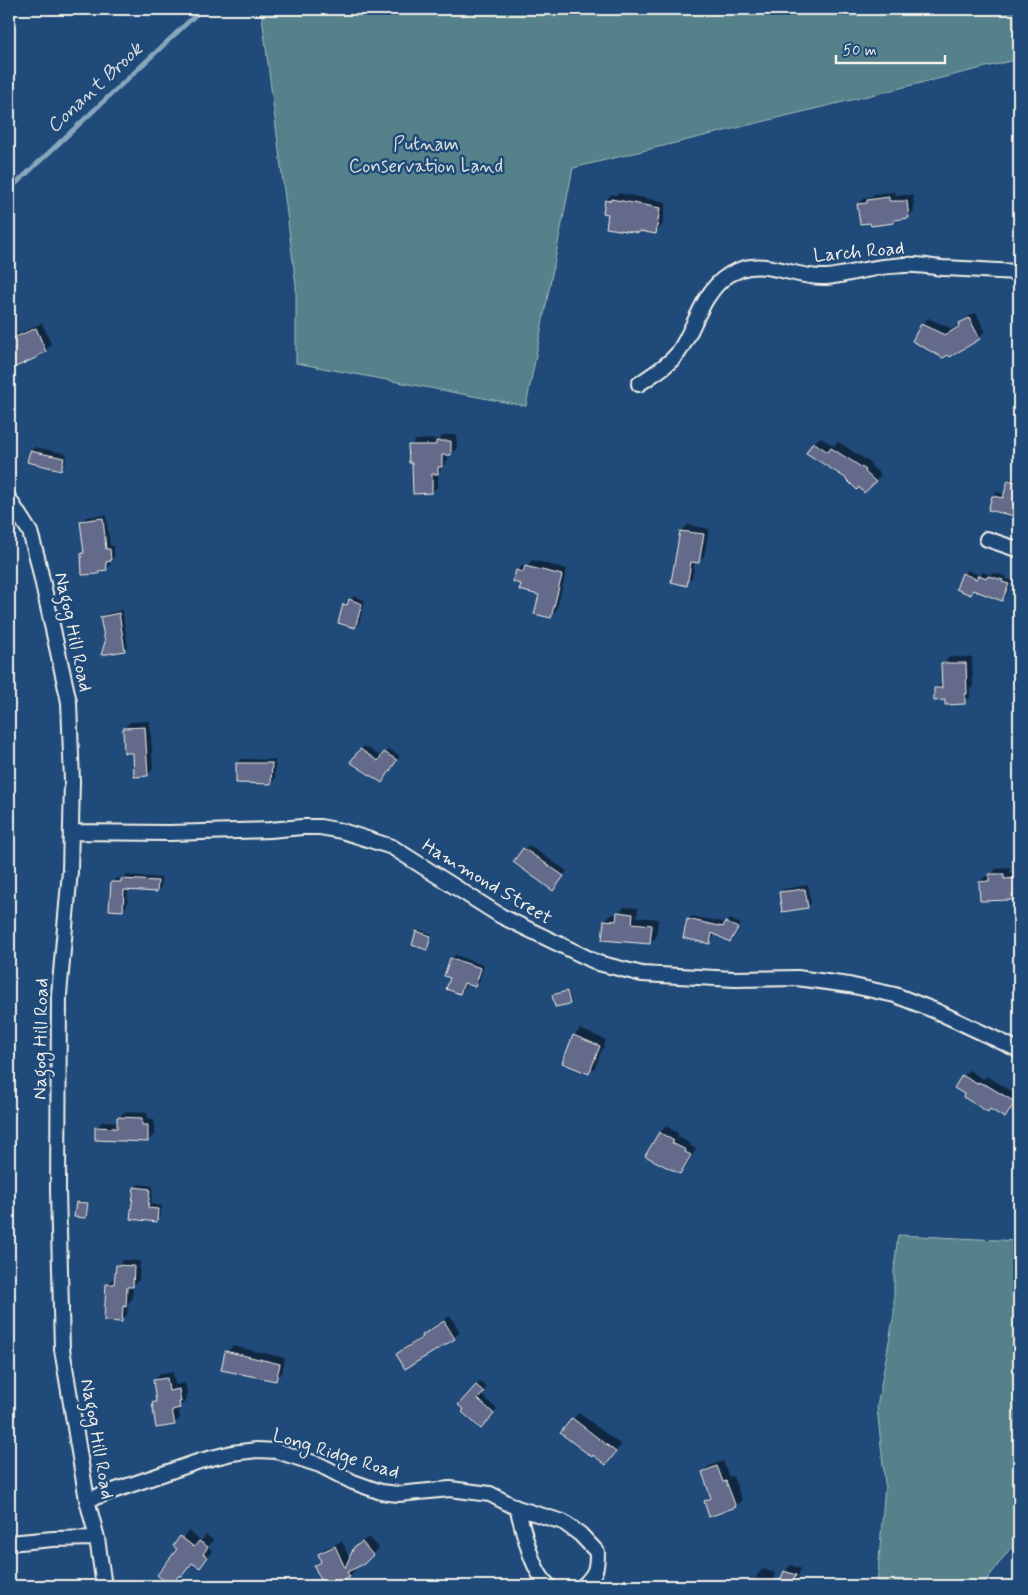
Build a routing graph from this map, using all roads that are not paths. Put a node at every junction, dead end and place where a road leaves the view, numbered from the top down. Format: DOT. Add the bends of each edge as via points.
graph roads {
  1 [pos="1019,272"];
  2 [pos="639,384"];
  3 [pos="9,499"];
  4 [pos="987,539"];
  5 [pos="1019,550"];
  6 [pos="71,832"];
  7 [pos="1019,1050"];
  8 [pos="87,1500"];
  9 [pos="517,1508"];
  10 [pos="97,1538"];
  11 [pos="9,1543"];
  12 [pos="104,1586"];
  13 [pos="549,1586"];
  14 [pos="584,1586"];
  1 -- 2 [label="street, Larch Road" via="908,265 826,277 768,266 744,268 714,287 674,357"];
  3 -- 6 [label="street, Nagog Hill Road" via="30,532 69,702"];
  4 -- 5 [label="street"];
  6 -- 7 [label="street, Hammond Street" via="169,833 302,827 342,831 392,847 501,916 598,963 652,974 734,979 797,978 848,985 895,995"];
  6 -- 8 [label="street, Nagog Hill Road" via="59,995 58,1191 62,1349"];
  8 -- 9 [label="street, Long Ridge Road" via="200,1461 257,1450 277,1451 320,1465 381,1492 398,1494 450,1489 490,1494"];
  8 -- 10 [label="street, Nagog Hill Road"];
  9 -- 13 [label="street" via="538,1574"];
  9 -- 14 [label="street, Long Ridge Road" via="563,1522 597,1552 597,1567"];
  10 -- 11 [label="street"];
  10 -- 12 [label="street, Nagog Hill Road"];
}
